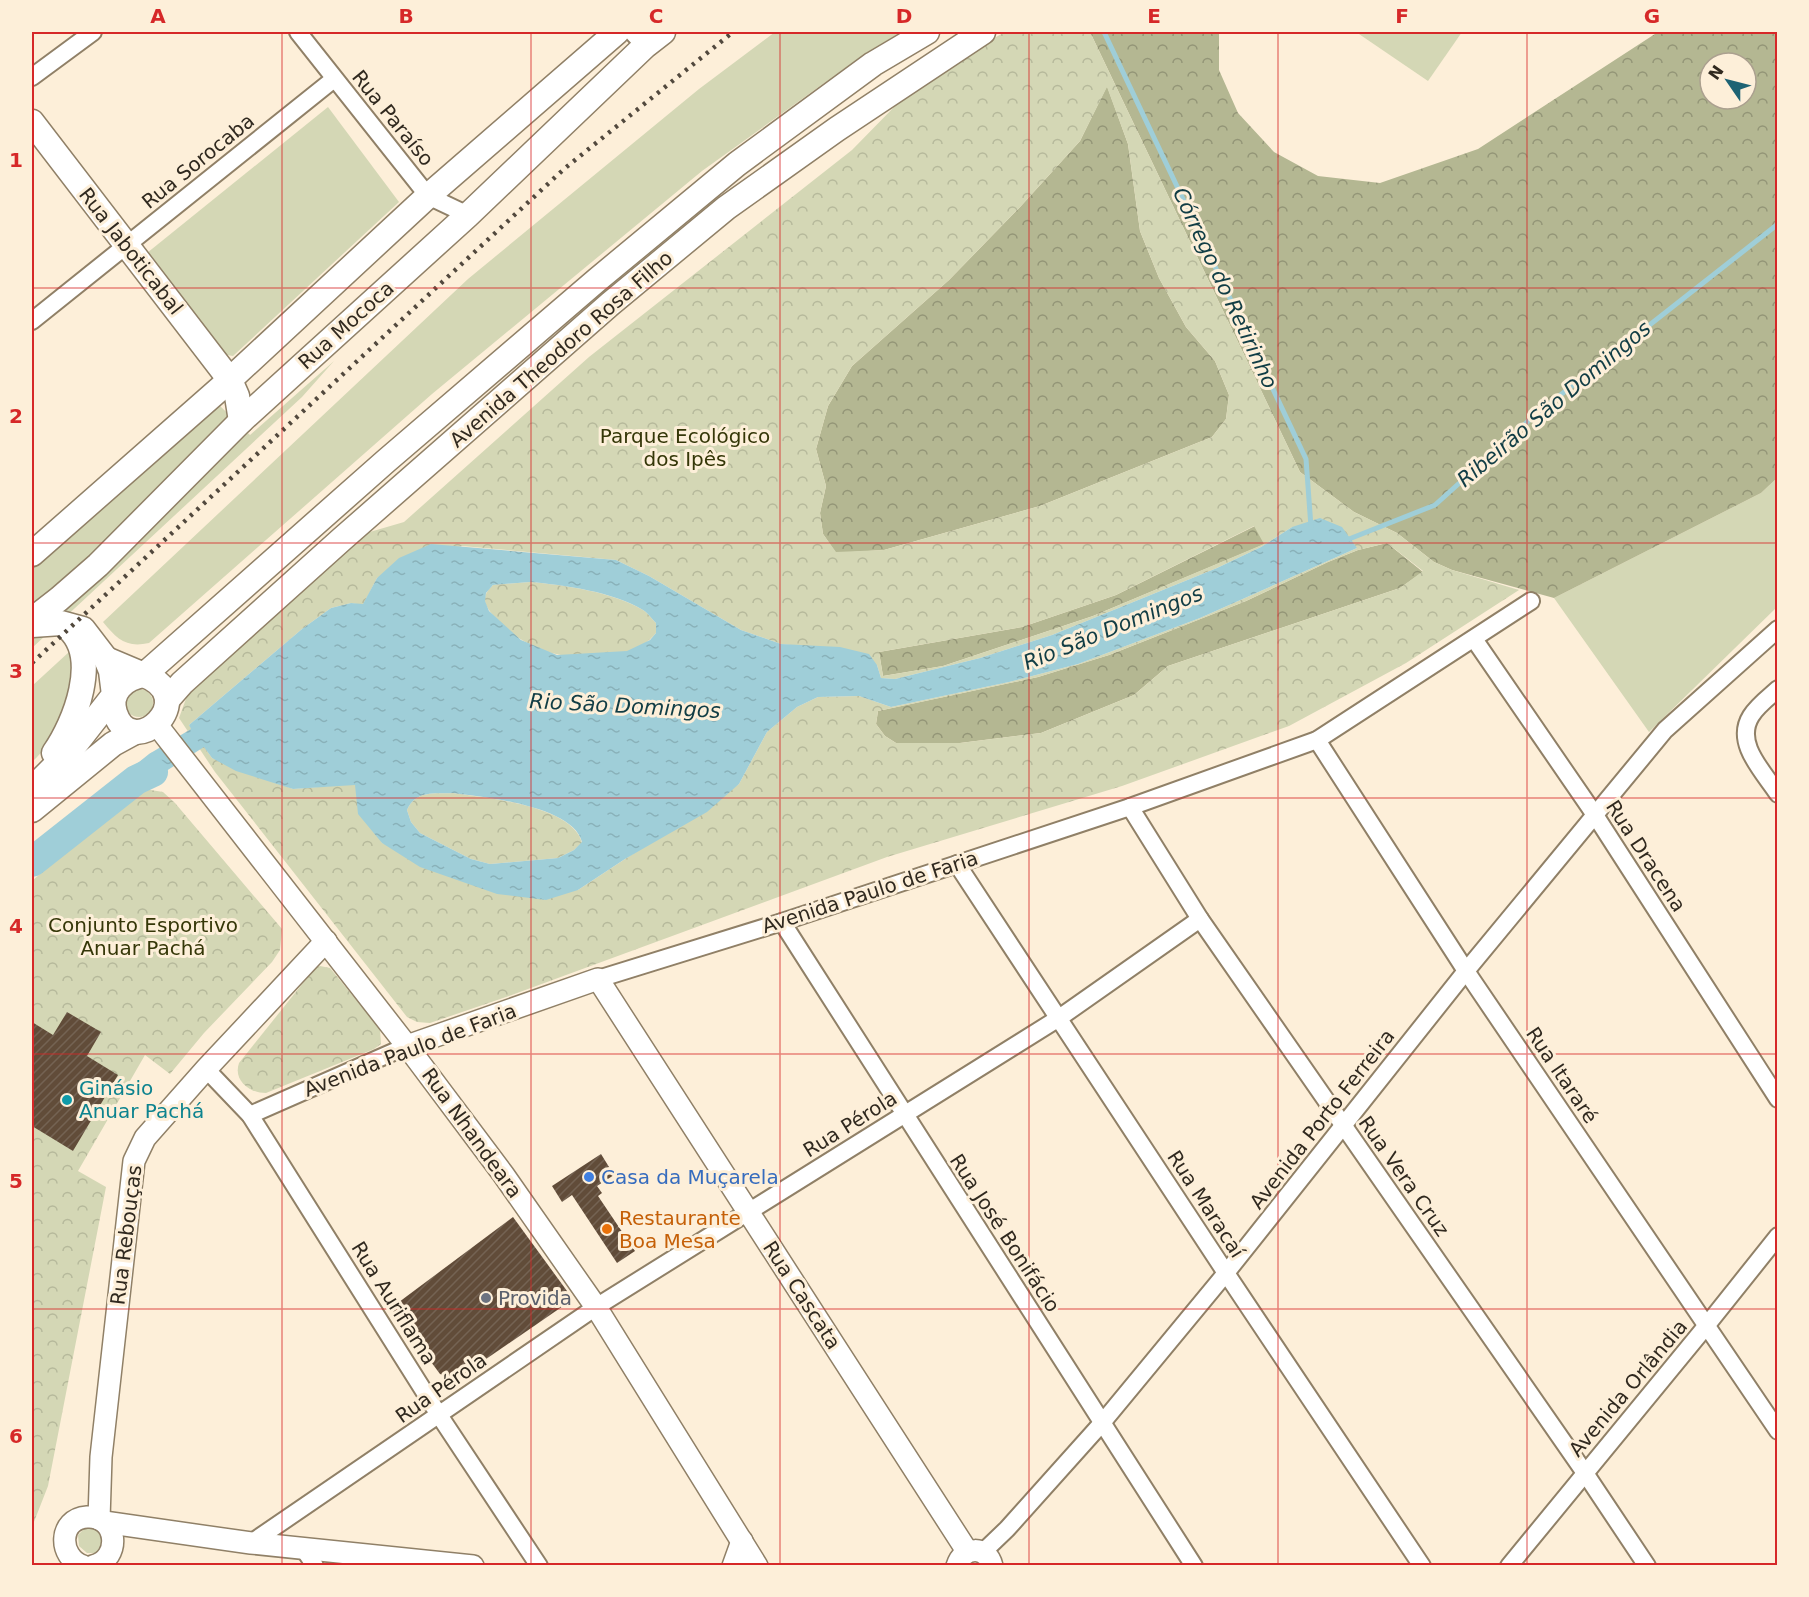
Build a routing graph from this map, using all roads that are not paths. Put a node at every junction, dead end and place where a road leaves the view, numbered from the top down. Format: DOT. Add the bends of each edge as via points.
graph roads {
  1 [pos="93,32"];
  2 [pos="298,32"];
  3 [pos="617,32"];
  4 [pos="927,32"];
  5 [pos="983,32"];
  6 [pos="647,36"];
  7 [pos="873,64"];
  8 [pos="32,77"];
  9 [pos="334,79"];
  10 [pos="891,92"];
  11 [pos="818,105"];
  12 [pos="32,122"];
  13 [pos="837,129"];
  14 [pos="428,195"];
  15 [pos="468,215"];
  16 [pos="127,244"];
  17 [pos="32,321"];
  18 [pos="230,380"];
  19 [pos="452,407"];
  20 [pos="241,421"];
  21 [pos="472,426"];
  22 [pos="386,461"];
  23 [pos="406,484"];
  24 [pos="32,554"];
  25 [pos="98,565"];
  26 [pos="1531,602"];
  27 [pos="32,620"];
  28 [pos="32,625"];
  29 [pos="72,626"];
  30 [pos="1778,629"];
  31 [pos="1474,639"];
  32 [pos="106,659"];
  33 [pos="144,675"];
  34 [pos="1778,689"];
  35 [pos="114,695"];
  36 [pos="167,700"];
  37 [pos="153,732"];
  38 [pos="1317,740"];
  39 [pos="32,787"];
  40 [pos="1778,794"];
  41 [pos="1130,807"];
  42 [pos="32,810"];
  43 [pos="1595,816"];
  44 [pos="957,864"];
  45 [pos="1200,919"];
  46 [pos="782,922"];
  47 [pos="326,941"];
  48 [pos="1466,971"];
  49 [pos="598,979"];
  50 [pos="1059,1018"];
  51 [pos="407,1046"];
  52 [pos="206,1069"];
  53 [pos="1778,1100"];
  54 [pos="250,1114"];
  55 [pos="904,1114"];
  56 [pos="1344,1126"];
  57 [pos="748,1213"];
  58 [pos="1778,1236"];
  59 [pos="1226,1273"];
  60 [pos="596,1307"];
  61 [pos="1707,1325"];
  62 [pos="439,1415"];
  63 [pos="1102,1423"];
  64 [pos="1778,1431"];
  65 [pos="1585,1473"];
  66 [pos="94,1520"];
  67 [pos="150,1528"];
  68 [pos="742,1541"];
  69 [pos="251,1544"];
  70 [pos="309,1557"];
  71 [pos="87,1561"];
  72 [pos="972,1561"];
  73 [pos="472,1566"];
  74 [pos="538,1566"];
  75 [pos="733,1566"];
  76 [pos="757,1566"];
  77 [pos="1194,1566"];
  78 [pos="1422,1566"];
  79 [pos="1509,1566"];
  80 [pos="1647,1566"];
  1 -- 8 [label="street"];
  2 -- 9 [label="street, Rua Paraíso"];
  3 -- 14 [label="main road, Rua Mococa"];
  4 -- 7 [label="main road, Avenida Theodoro Rosa Filho"];
  5 -- 10 [label="main road, Avenida Theodoro Rosa Filho"];
  6 -- 15 [label="main road, Rua Mococa"];
  7 -- 10 [label="main road"];
  7 -- 11 [label="main road, Avenida Theodoro Rosa Filho"];
  9 -- 14 [label="street, Rua Paraíso"];
  9 -- 16 [label="street, Rua Sorocaba"];
  10 -- 13 [label="main road, Avenida Theodoro Rosa Filho"];
  11 -- 13 [label="main road"];
  11 -- 19 [label="main road, Avenida Theodoro Rosa Filho" via="728,171"];
  12 -- 16 [label="main road, Rua Jaboticabal"];
  13 -- 21 [label="main road, Avenida Theodoro Rosa Filho" via="726,208"];
  14 -- 15 [label="street, Rua Paraíso"];
  14 -- 18 [label="main road, Rua Mococa"];
  15 -- 20 [label="main road, Rua Mococa"];
  16 -- 17 [label="street, Rua Sorocaba"];
  16 -- 18 [label="main road, Rua Jaboticabal"];
  18 -- 20 [label="main road, Rua Jaboticabal"];
  18 -- 24 [label="main road, Rua Mococa"];
  19 -- 21 [label="main road"];
  19 -- 22 [label="main road, Avenida Theodoro Rosa Filho"];
  20 -- 25 [label="main road, Rua Mococa"];
  21 -- 23 [label="main road, Avenida Theodoro Rosa Filho"];
  22 -- 23 [label="main road"];
  22 -- 33 [label="main road, Avenida Theodoro Rosa Filho"];
  23 -- 36 [label="main road, Avenida Theodoro Rosa Filho"];
  25 -- 27 [label="main road, Rua Mococa"];
  25 -- 29 [label="main road"];
  26 -- 31 [label="street, Avenida Paulo de Faria"];
  28 -- 29 [label="main road"];
  29 -- 32 [label="main road"];
  29 -- 39 [label="main road" via="85,660 84,676 72,718"];
  30 -- 43 [label="street, Avenida Porto Ferreira" via="1665,730"];
  31 -- 38 [label="street, Avenida Paulo de Faria"];
  31 -- 43 [label="street, Rua Dracena"];
  32 -- 33 [label="main road"];
  32 -- 35 [label="main road"];
  33 -- 35 [label="main road" via="132,677"];
  33 -- 36 [label="main road" via="155,679"];
  34 -- 40 [label="street" via="1752,714 1744,728 1745,744"];
  35 -- 37 [label="main road" via="113,708 125,727"];
  35 -- 39 [label="main road" via="71,750"];
  36 -- 37 [label="main road"];
  37 -- 42 [label="main road" via="113,744"];
  37 -- 47 [label="street, Rua Nhandeara" via="200,782"];
  38 -- 41 [label="street, Avenida Paulo de Faria"];
  38 -- 48 [label="street, Rua Itararé"];
  41 -- 44 [label="street, Avenida Paulo de Faria"];
  41 -- 45 [label="street, Rua Vera Cruz"];
  43 -- 48 [label="street, Avenida Porto Ferreira"];
  43 -- 53 [label="street, Rua Dracena"];
  44 -- 46 [label="street, Avenida Paulo de Faria"];
  44 -- 50 [label="street, Rua Maracaí"];
  45 -- 50 [label="street, Rua Pérola"];
  45 -- 56 [label="street, Rua Vera Cruz"];
  46 -- 49 [label="street, Avenida Paulo de Faria"];
  46 -- 55 [label="street, Rua José Bonifácio"];
  47 -- 51 [label="street, Rua Nhandeara"];
  47 -- 52 [label="street, Rua Rebouças"];
  48 -- 56 [label="street, Avenida Porto Ferreira"];
  48 -- 61 [label="street, Rua Itararé"];
  49 -- 51 [label="street, Avenida Paulo de Faria"];
  49 -- 57 [label="street, Rua Cascata"];
  50 -- 55 [label="street, Rua Pérola"];
  50 -- 59 [label="street, Rua Maracaí"];
  51 -- 54 [label="street, Avenida Paulo de Faria"];
  51 -- 60 [label="street, Rua Nhandeara"];
  52 -- 54 [label="street, Rua Auriflama"];
  52 -- 66 [label="street, Rua Rebouças" via="145,1138 134,1161"];
  54 -- 62 [label="street, Rua Auriflama"];
  55 -- 57 [label="street, Rua Pérola"];
  55 -- 63 [label="street, Rua José Bonifácio"];
  56 -- 59 [label="street, Avenida Porto Ferreira"];
  56 -- 65 [label="street, Rua Vera Cruz"];
  57 -- 60 [label="street, Rua Pérola"];
  57 -- 72 [label="street, Rua Cascata"];
  58 -- 61 [label="street, Avenida Orlândia"];
  59 -- 63 [label="street, Avenida Porto Ferreira"];
  59 -- 78 [label="street, Rua Maracaí"];
  60 -- 62 [label="street, Rua Pérola"];
  60 -- 68 [label="street, Rua Nhandeara"];
  61 -- 64 [label="street, Rua Itararé"];
  61 -- 65 [label="street, Avenida Orlândia"];
  62 -- 69 [label="street, Rua Pérola"];
  62 -- 74 [label="street, Rua Auriflama"];
  63 -- 72 [label="street, Avenida Porto Ferreira"];
  63 -- 77 [label="street, Rua José Bonifácio"];
  65 -- 79 [label="street, Avenida Orlândia"];
  65 -- 80 [label="street, Rua Vera Cruz"];
  66 -- 67 [label="street"];
  66 -- 71 [label="street" via="112,1533"];
  66 -- 71 [label="street" via="72,1523 64,1537"];
  67 -- 69 [label="street"];
  67 -- 71 [label="street"];
  68 -- 75 [label="street"];
  68 -- 76 [label="street, Rua Nhandeara"];
  69 -- 70 [label="street"];
  70 -- 73 [label="street"];
}
